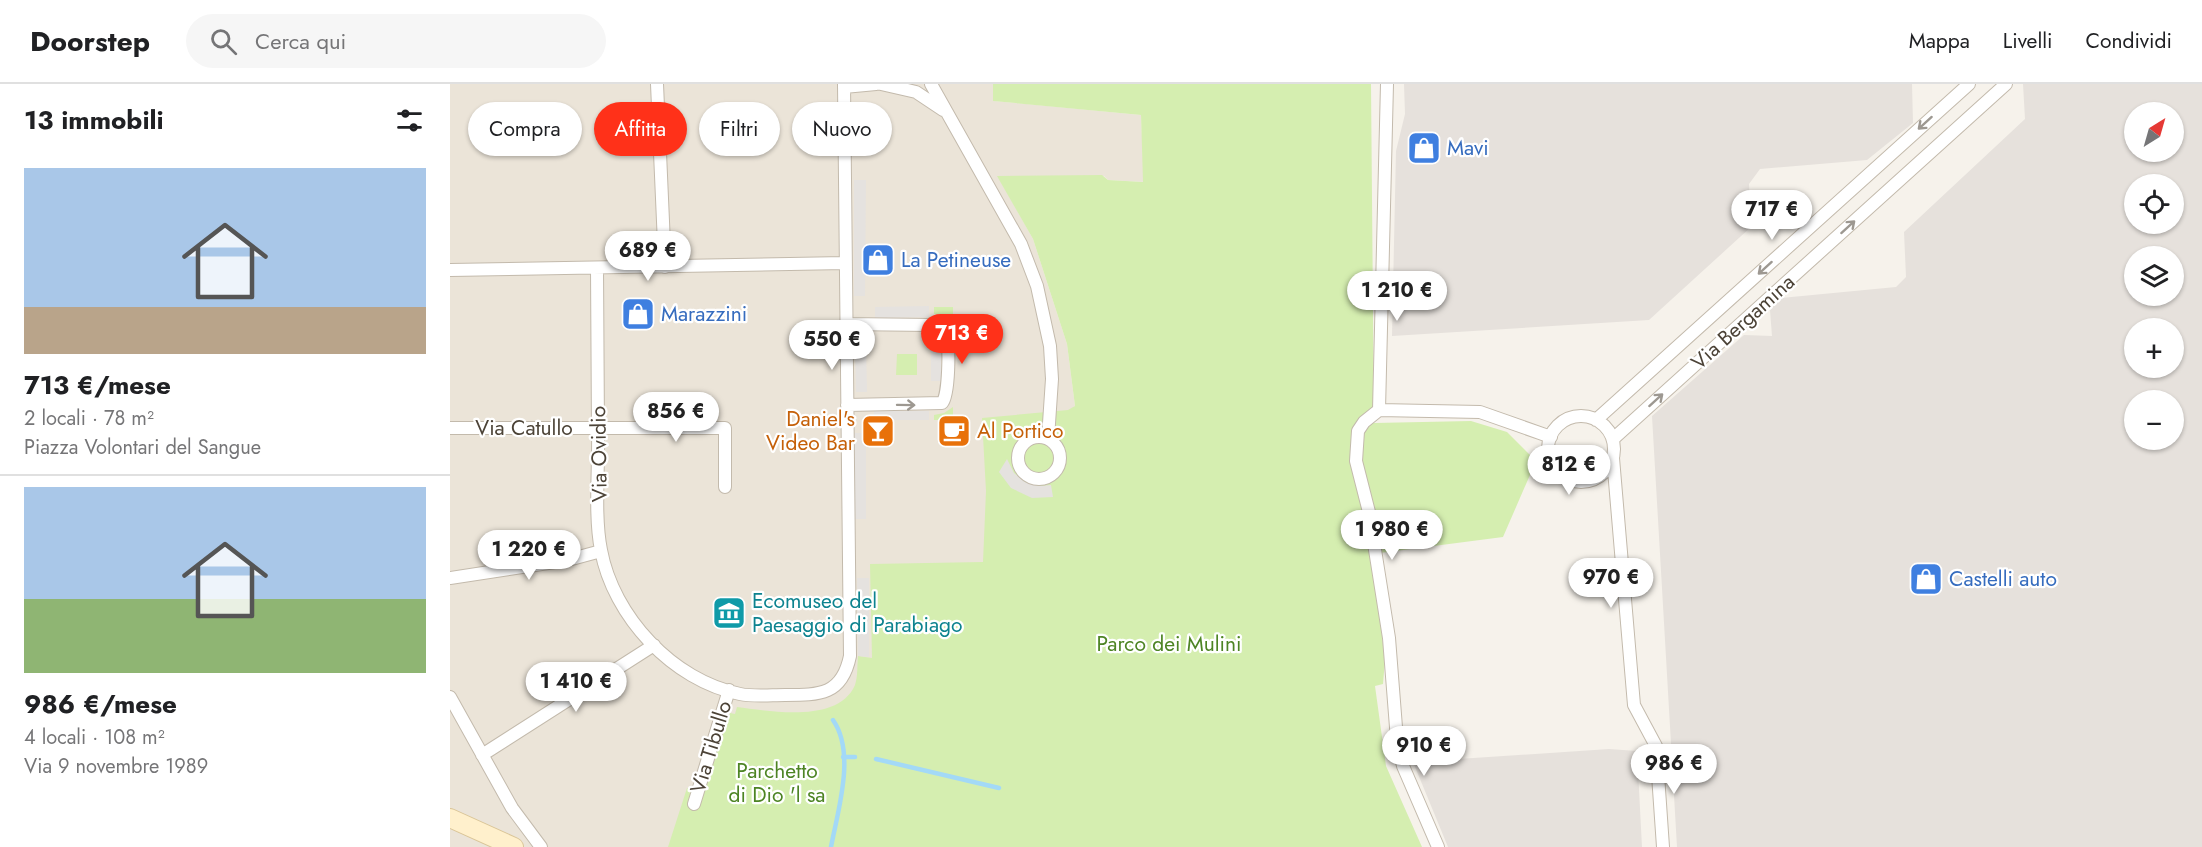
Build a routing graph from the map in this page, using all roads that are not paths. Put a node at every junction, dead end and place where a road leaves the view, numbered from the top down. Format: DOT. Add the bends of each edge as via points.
graph roads {
  1 [pos="657,84"];
  2 [pos="876,84"];
  3 [pos="881,84"];
  4 [pos="931,84"];
  5 [pos="1387,84"];
  6 [pos="1969,84"];
  7 [pos="2006,84"];
  8 [pos="844,85"];
  9 [pos="951,116"];
  10 [pos="845,263"];
  11 [pos="665,267"];
  12 [pos="597,268"];
  13 [pos="450,270"];
  14 [pos="846,324"];
  15 [pos="847,405"];
  16 [pos="1379,410"];
  17 [pos="1596,420"];
  18 [pos="450,428"];
  19 [pos="598,428"];
  20 [pos="1551,437"];
  21 [pos="1048,438"];
  22 [pos="1613,439"];
  23 [pos="1613,458"];
  24 [pos="725,486"];
  25 [pos="601,551"];
  26 [pos="450,578"];
  27 [pos="654,645"];
  28 [pos="729,690"];
  29 [pos="450,697"];
  30 [pos="482,755"];
  31 [pos="694,804"];
  32 [pos="450,818"];
  33 [pos="514,847"];
  34 [pos="541,847"];
  35 [pos="1438,847"];
  36 [pos="1663,847"];
  1 -- 11 [label="street"];
  2 -- 8 [label="street"];
  3 -- 9 [label="street" via="916,92"];
  4 -- 9 [label="street"];
  5 -- 16 [label="street"];
  6 -- 17 [label="street, Via Bergamina, one-way"];
  22 -- 7 [label="street, Via Bergamina, one-way"];
  8 -- 10 [label="street"];
  9 -- 21 [label="street" via="1021,244 1045,311 1052,379"];
  10 -- 11 [label="street"];
  10 -- 14 [label="street"];
  11 -- 12 [label="street"];
  12 -- 13 [label="street"];
  12 -- 19 [label="street, Via Ovidio"];
  14 -- 15 [label="street"];
  15 -- 14 [label="street, one-way" via="942,403 947,391 947,348 945,333 935,325"];
  15 -- 28 [label="street, Via Ovidio" via="847,668 840,681 818,695 740,694"];
  16 -- 20 [label="street" via="1480,412"];
  16 -- 35 [label="street" via="1358,431 1356,462 1369,512 1389,638 1396,740"];
  17 -- 20 [label="street" via="1579,416 1567,419"];
  17 -- 22 [label="street"];
  18 -- 19 [label="street, Via Catullo"];
  19 -- 24 [label="street, Via Catullo" via="725,428"];
  19 -- 25 [label="street, Via Ovidio"];
  20 -- 23 [label="street" via="1549,458 1560,475 1570,481 1599,477 1608,470"];
  22 -- 23 [label="street"];
  23 -- 36 [label="street" via="1634,705 1656,746"];
  25 -- 26 [label="street" via="568,560"];
  25 -- 27 [label="street, Via Ovidio" via="621,604"];
  27 -- 28 [label="street, Via Ovidio" via="682,668"];
  27 -- 30 [label="street"];
  28 -- 31 [label="street, Via Tibullo"];
  29 -- 30 [label="street"];
  30 -- 34 [label="street" via="512,808"];
  32 -- 33 [label="street"];
}
